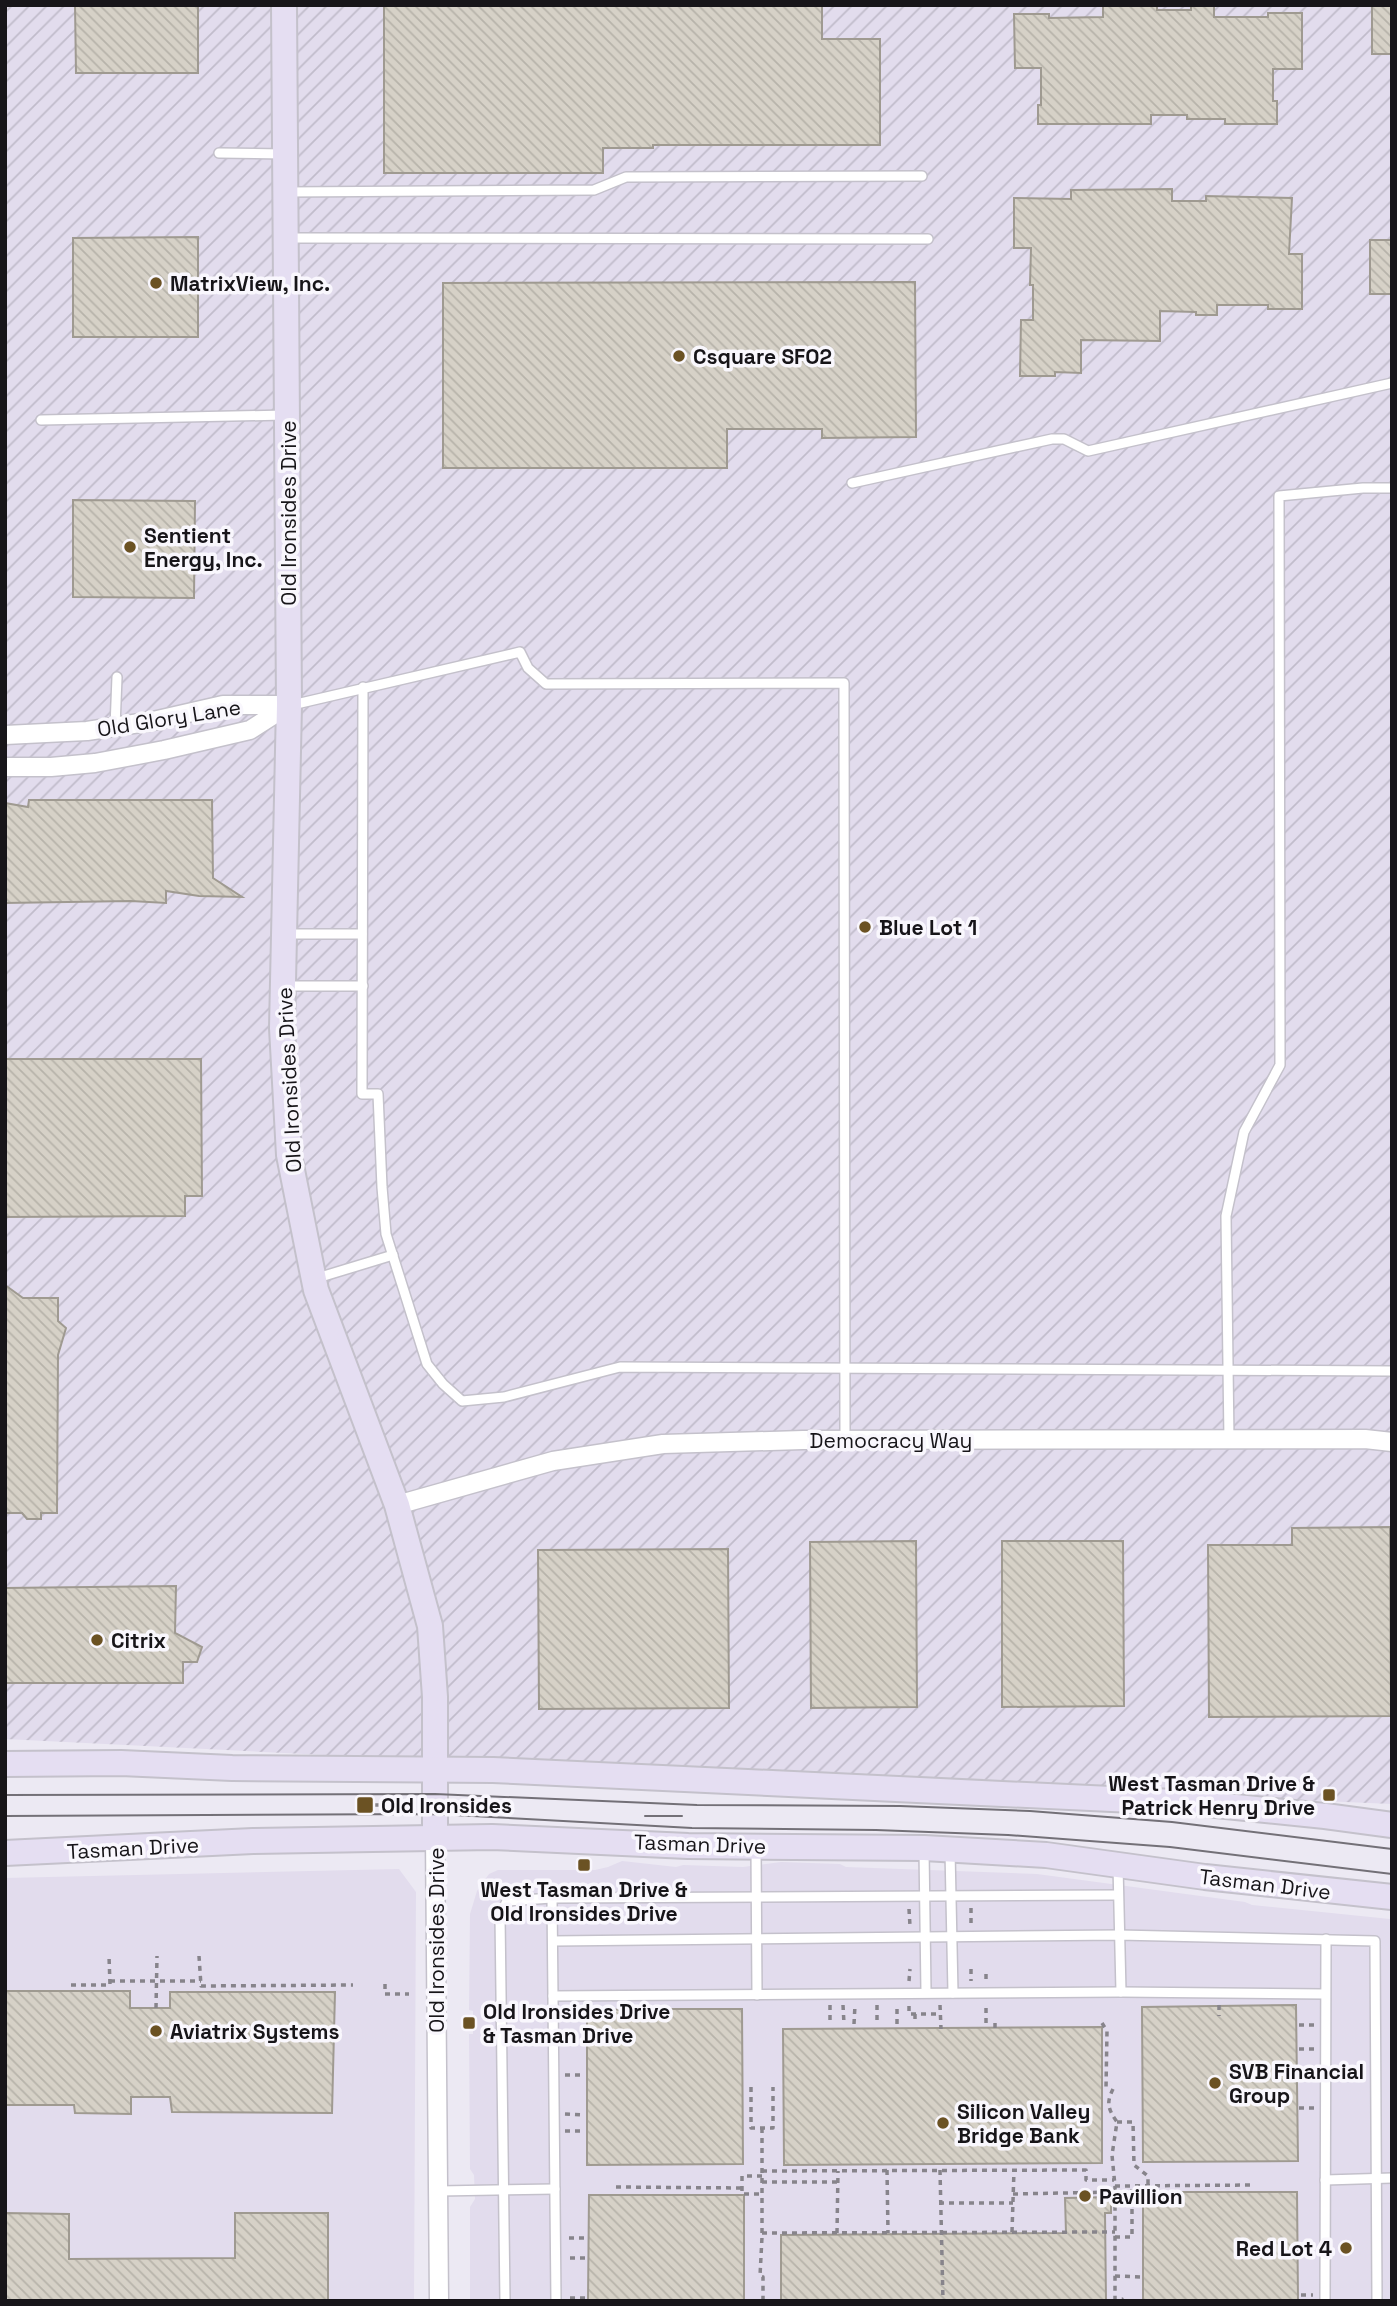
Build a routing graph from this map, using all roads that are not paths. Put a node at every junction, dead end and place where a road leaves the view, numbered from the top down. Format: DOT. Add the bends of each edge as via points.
graph roads {
  1 [pos="284,5"];
  2 [pos="219,153"];
  3 [pos="284,154"];
  4 [pos="922,176"];
  5 [pos="286,192"];
  6 [pos="285,238"];
  7 [pos="928,239"];
  8 [pos="1392,383"];
  9 [pos="287,415"];
  10 [pos="41,420"];
  11 [pos="852,483"];
  12 [pos="1392,488"];
  13 [pos="117,677"];
  14 [pos="363,687"];
  15 [pos="289,705"];
  16 [pos="115,727"];
  17 [pos="5,735"];
  18 [pos="5,767"];
  19 [pos="362,933"];
  20 [pos="284,934"];
  21 [pos="283,986"];
  22 [pos="363,986"];
  23 [pos="393,1255"];
  24 [pos="314,1279"];
  25 [pos="844,1369"];
  26 [pos="1228,1370"];
  27 [pos="1392,1371"];
  28 [pos="845,1440"];
  29 [pos="1230,1440"];
  30 [pos="1392,1443"];
  31 [pos="397,1505"];
  32 [pos="5,1764"];
  33 [pos="435,1769"];
  34 [pos="1392,1825"];
  35 [pos="435,1838"];
  36 [pos="756,1846"];
  37 [pos="924,1848"];
  38 [pos="950,1849"];
  39 [pos="5,1853"];
  40 [pos="1118,1864"];
  41 [pos="1118,1895"];
  42 [pos="925,1897"];
  43 [pos="951,1897"];
  44 [pos="1392,1897"];
  45 [pos="552,1898"];
  46 [pos="756,1899"];
  47 [pos="1119,1935"];
  48 [pos="925,1937"];
  49 [pos="951,1937"];
  50 [pos="757,1938"];
  51 [pos="1326,1939"];
  52 [pos="552,1941"];
  53 [pos="926,1992"];
  54 [pos="1121,1992"];
  55 [pos="953,1993"];
  56 [pos="1325,1994"];
  57 [pos="757,1995"];
  58 [pos="553,1996"];
  59 [pos="1392,2178"];
  60 [pos="1378,2179"];
  61 [pos="1325,2180"];
  62 [pos="555,2189"];
  63 [pos="503,2190"];
  64 [pos="439,2191"];
  65 [pos="439,2301"];
  66 [pos="505,2301"];
  67 [pos="556,2301"];
  68 [pos="1325,2301"];
  69 [pos="1377,2301"];
  1 -- 3 [label="main road, Old Ironsides Drive"];
  2 -- 3 [label="lane"];
  3 -- 5 [label="main road, Old Ironsides Drive"];
  4 -- 5 [label="lane" via="626,177 594,190"];
  5 -- 6 [label="main road, Old Ironsides Drive"];
  6 -- 7 [label="lane"];
  6 -- 9 [label="main road, Old Ironsides Drive"];
  8 -- 11 [label="lane" via="1088,451 1064,439 1052,439"];
  9 -- 10 [label="lane"];
  9 -- 15 [label="main road, Old Ironsides Drive"];
  12 -- 26 [label="lane" via="1279,496 1280,1065 1244,1132 1226,1216"];
  13 -- 16 [label="lane"];
  14 -- 15 [label="lane"];
  14 -- 19 [label="lane"];
  14 -- 25 [label="lane" via="520,652 528,668 546,684 844,683"];
  15 -- 16 [label="street, Old Glory Lane" via="223,705"];
  15 -- 18 [label="street, Old Glory Lane" via="250,730 163,750 95,763"];
  15 -- 20 [label="main road, Old Ironsides Drive"];
  16 -- 17 [label="street, Old Glory Lane"];
  19 -- 20 [label="lane"];
  19 -- 22 [label="lane"];
  20 -- 21 [label="main road, Old Ironsides Drive"];
  21 -- 22 [label="lane"];
  21 -- 24 [label="main road, Old Ironsides Drive" via="289,1155"];
  22 -- 23 [label="lane" via="362,1094 378,1094 386,1234"];
  23 -- 24 [label="lane"];
  23 -- 25 [label="lane" via="427,1364 462,1401 504,1397 620,1367"];
  24 -- 31 [label="main road, Old Ironsides Drive"];
  25 -- 26 [label="lane"];
  25 -- 28 [label="lane"];
  26 -- 27 [label="lane"];
  26 -- 29 [label="lane"];
  28 -- 29 [label="street, Democracy Way"];
  28 -- 31 [label="street, Democracy Way" via="663,1444 565,1458"];
  29 -- 30 [label="street, Democracy Way"];
  31 -- 33 [label="main road, Old Ironsides Drive" via="430,1626"];
  32 -- 33 [label="main road"];
  33 -- 34 [label="main road" via="1160,1801"];
  33 -- 35 [label="main road, Old Ironsides Drive"];
  35 -- 36 [label="main road, Tasman Drive"];
  35 -- 39 [label="main road, Tasman Drive"];
  35 -- 64 [label="street, Old Ironsides Drive"];
  36 -- 37 [label="main road, Tasman Drive"];
  36 -- 46 [label="lane"];
  37 -- 38 [label="main road, Tasman Drive"];
  37 -- 42 [label="lane"];
  38 -- 40 [label="main road, Tasman Drive"];
  38 -- 43 [label="lane"];
  40 -- 41 [label="lane"];
  40 -- 44 [label="main road, Tasman Drive"];
  41 -- 43 [label="lane"];
  41 -- 47 [label="lane"];
  42 -- 43 [label="lane"];
  42 -- 46 [label="lane"];
  42 -- 48 [label="lane"];
  43 -- 49 [label="lane"];
  45 -- 46 [label="lane"];
  45 -- 52 [label="lane"];
  45 -- 63 [label="lane" via="507,1901 500,1916"];
  46 -- 50 [label="lane"];
  47 -- 49 [label="lane"];
  47 -- 51 [label="lane"];
  47 -- 54 [label="lane"];
  48 -- 49 [label="lane"];
  48 -- 50 [label="lane"];
  48 -- 53 [label="lane"];
  49 -- 55 [label="lane"];
  50 -- 52 [label="lane"];
  50 -- 57 [label="lane"];
  51 -- 56 [label="lane"];
  51 -- 60 [label="lane" via="1375,1941"];
  52 -- 58 [label="lane"];
  53 -- 55 [label="lane"];
  53 -- 57 [label="lane"];
  54 -- 55 [label="lane"];
  54 -- 56 [label="lane"];
  56 -- 61 [label="lane"];
  57 -- 58 [label="lane"];
  58 -- 62 [label="lane"];
  59 -- 60 [label="lane"];
  60 -- 61 [label="lane"];
  60 -- 69 [label="lane"];
  61 -- 68 [label="lane"];
  62 -- 63 [label="lane"];
  62 -- 67 [label="lane"];
  63 -- 64 [label="lane"];
  63 -- 66 [label="lane"];
  64 -- 65 [label="street, Old Ironsides Drive"];
}
